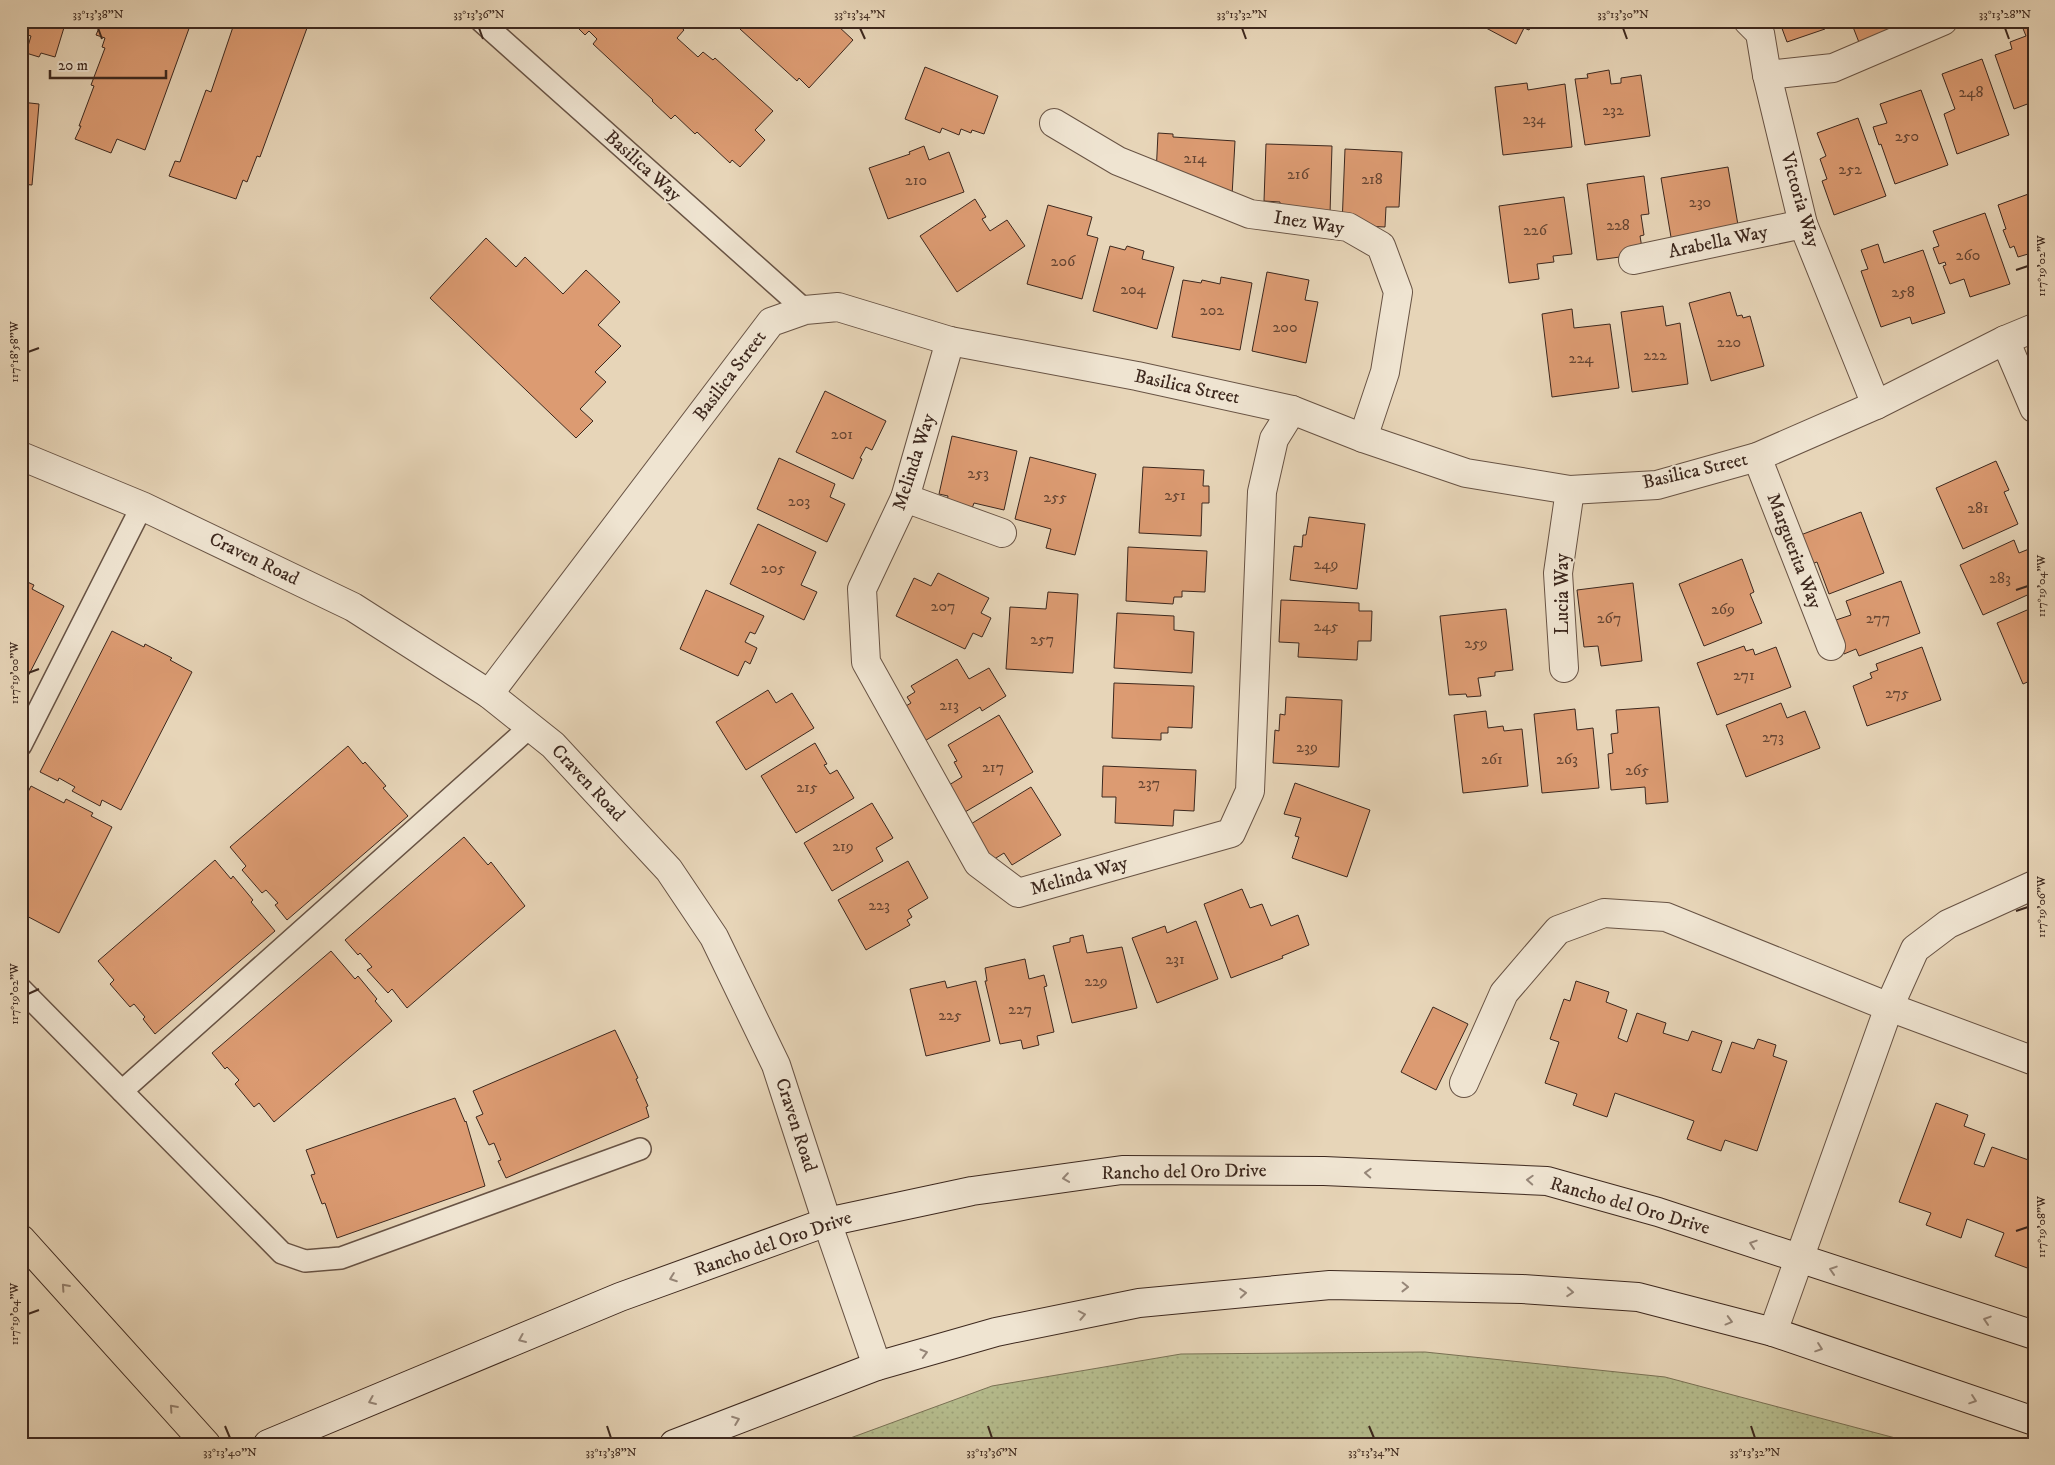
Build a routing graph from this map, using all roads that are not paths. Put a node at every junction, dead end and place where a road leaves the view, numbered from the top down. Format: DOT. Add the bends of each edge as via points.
graph roads {
  1 [pos="482,21"];
  2 [pos="1748,21"];
  3 [pos="1943,21"];
  4 [pos="1767,74"];
  5 [pos="1054,122"];
  6 [pos="1803,224"];
  7 [pos="1633,260"];
  8 [pos="805,310"];
  9 [pos="2034,328"];
  10 [pos="2005,340"];
  11 [pos="950,341"];
  12 [pos="1876,405"];
  13 [pos="2034,408"];
  14 [pos="1292,410"];
  15 [pos="1363,438"];
  16 [pos="21,456"];
  17 [pos="1757,457"];
  18 [pos="1570,490"];
  19 [pos="905,498"];
  20 [pos="142,506"];
  21 [pos="1002,533"];
  22 [pos="1831,646"];
  23 [pos="1564,668"];
  24 [pos="489,694"];
  25 [pos="530,727"];
  26 [pos="21,745"];
  27 [pos="2034,885"];
  28 [pos="21,989"];
  29 [pos="1889,1007"];
  30 [pos="2034,1061"];
  31 [pos="1464,1083"];
  32 [pos="122,1091"];
  33 [pos="640,1150"];
  34 [pos="827,1222"];
  35 [pos="21,1239"];
  36 [pos="1800,1259"];
  37 [pos="1773,1332"];
  38 [pos="2034,1335"];
  39 [pos="878,1366"];
  40 [pos="2034,1421"];
  41 [pos="206,1444"];
  42 [pos="268,1444"];
  43 [pos="674,1444"];
  1 -- 8 [label="lane, Basilica Way"];
  2 -- 4 [label="street, Victoria Way" via="1760,33"];
  3 -- 4 [label="street" via="1833,68"];
  4 -- 6 [label="street, Victoria Way"];
  5 -- 15 [label="street, Inez Way" via="1118,161 1250,214 1348,227 1381,246 1398,292 1385,372"];
  6 -- 7 [label="street, Arabella Way"];
  6 -- 12 [label="street, Victoria Way"];
  8 -- 11 [label="street, Basilica Street" via="838,307"];
  8 -- 24 [label="street, Basilica Street" via="771,322"];
  9 -- 10 [label="street, Basilica Street"];
  10 -- 12 [label="street, Basilica Street"];
  10 -- 13 [label="street"];
  11 -- 14 [label="street, Basilica Street" via="1137,376"];
  11 -- 19 [label="street, Melinda Way"];
  12 -- 17 [label="street, Basilica Street"];
  14 -- 15 [label="street, Basilica Street"];
  14 -- 19 [label="street, Melinda Way" via="1274,439 1262,492 1250,791 1231,833 1018,893 978,863 866,662 862,589"];
  15 -- 18 [label="street, Basilica Street" via="1466,473"];
  16 -- 20 [label="street, Craven Road"];
  17 -- 18 [label="street, Basilica Street" via="1657,484"];
  17 -- 22 [label="street, Marguerita Way"];
  18 -- 23 [label="street, Lucia Way" via="1558,573"];
  19 -- 21 [label="street"];
  20 -- 24 [label="street, Craven Road" via="353,607"];
  20 -- 26 [label="lane"];
  24 -- 25 [label="street, Craven Road"];
  25 -- 32 [label="lane"];
  25 -- 34 [label="street, Craven Road" via="553,745 669,870 714,937 776,1065"];
  27 -- 29 [label="street" via="1948,924 1915,949"];
  28 -- 32 [label="lane"];
  29 -- 30 [label="street"];
  29 -- 31 [label="street" via="1666,917 1604,913 1558,930 1504,993"];
  29 -- 36 [label="street"];
  32 -- 33 [label="lane" via="282,1253 305,1262 341,1258"];
  36 -- 34 [label="street, Rancho del Oro Drive, one-way" via="1658,1212 1547,1181 1324,1171 1122,1170 972,1191"];
  34 -- 39 [label="street, Craven Road"];
  34 -- 42 [label="street, Rancho del Oro Drive, one-way" via="620,1297"];
  41 -- 35 [label="highway, one-way"];
  36 -- 37 [label="street"];
  38 -- 36 [label="street, Rancho del Oro Drive, one-way"];
  39 -- 37 [label="street, one-way" via="996,1332 1139,1303 1330,1286 1522,1289 1638,1297"];
  37 -- 40 [label="street, one-way"];
  43 -- 39 [label="street, one-way"];
}
